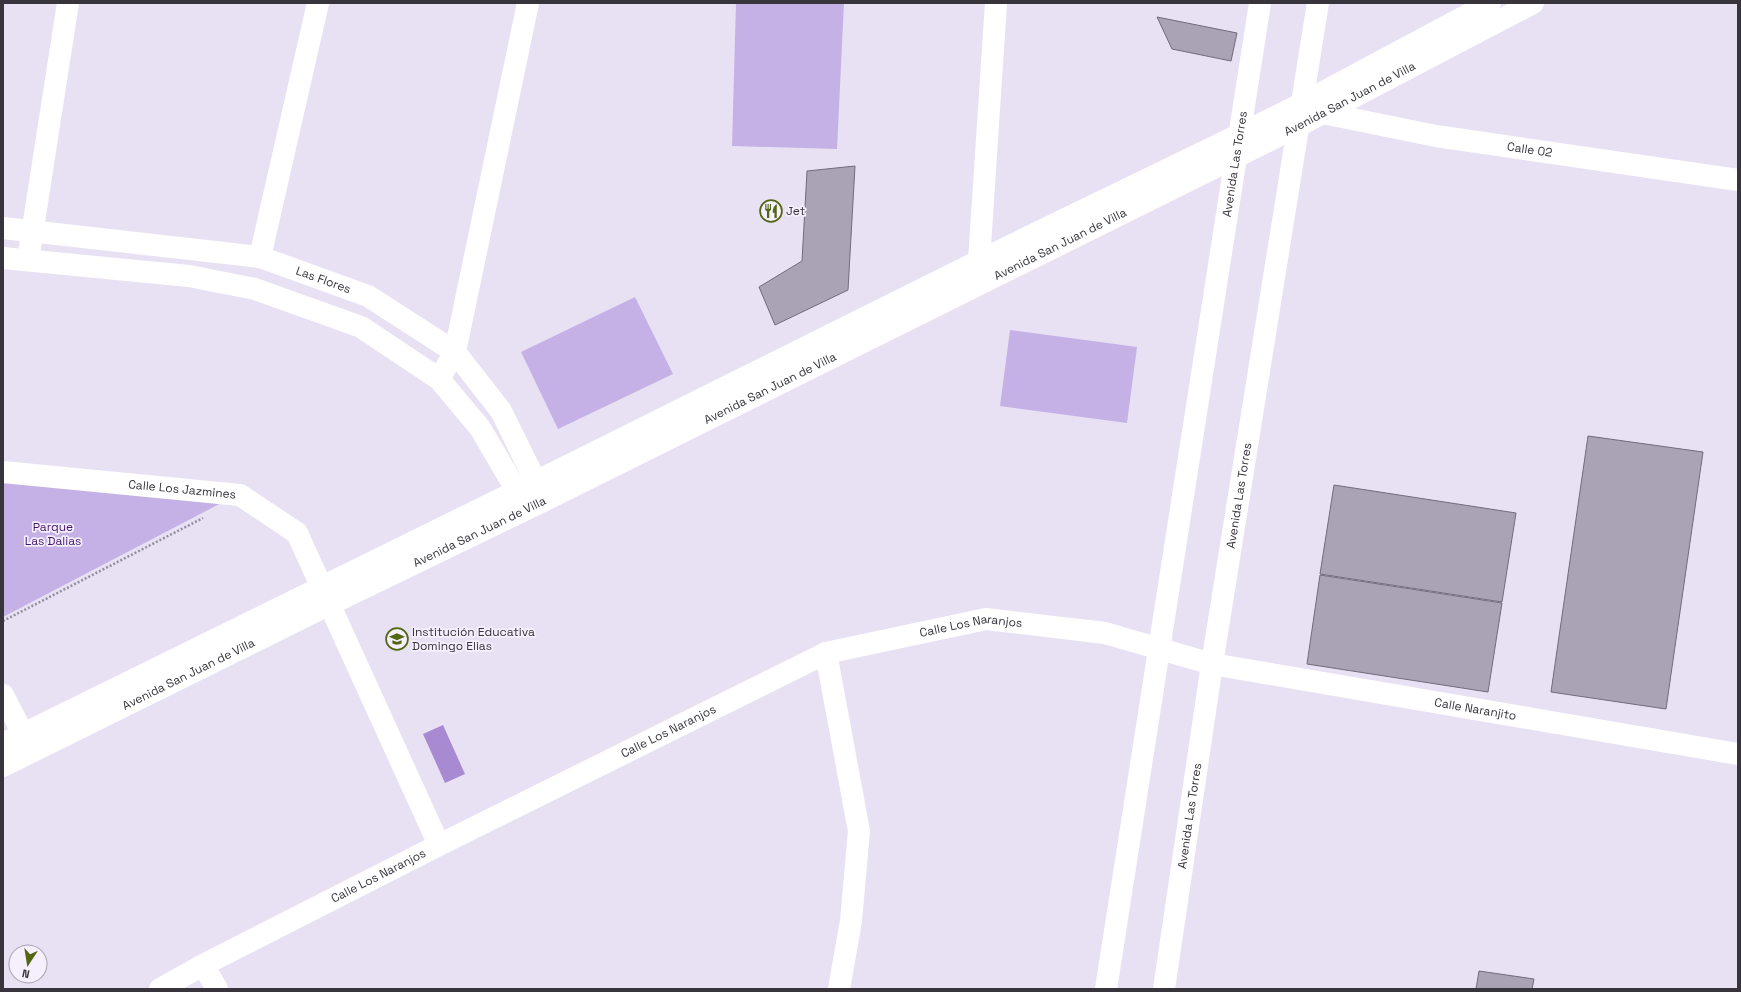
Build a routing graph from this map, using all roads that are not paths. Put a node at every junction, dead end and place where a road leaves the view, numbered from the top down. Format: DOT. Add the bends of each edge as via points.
graph roads {
  1 [pos="68,3"];
  2 [pos="318,3"];
  3 [pos="528,3"];
  4 [pos="996,3"];
  5 [pos="1260,3"];
  6 [pos="1318,3"];
  7 [pos="1490,3"];
  8 [pos="1533,3"];
  9 [pos="1303,103"];
  10 [pos="1323,113"];
  11 [pos="1300,125"];
  12 [pos="1240,135"];
  13 [pos="1236,157"];
  14 [pos="1738,180"];
  15 [pos="3,228"];
  16 [pos="32,230"];
  17 [pos="260,257"];
  18 [pos="3,258"];
  19 [pos="28,260"];
  20 [pos="983,271"];
  21 [pos="455,352"];
  22 [pos="439,379"];
  23 [pos="3,472"];
  24 [pos="540,491"];
  25 [pos="521,501"];
  26 [pos="325,596"];
  27 [pos="1160,649"];
  28 [pos="826,653"];
  29 [pos="1212,664"];
  30 [pos="3,695"];
  31 [pos="23,734"];
  32 [pos="3,744"];
  33 [pos="1738,754"];
  34 [pos="3,766"];
  35 [pos="439,845"];
  36 [pos="203,965"];
  37 [pos="160,989"];
  38 [pos="217,989"];
  39 [pos="839,989"];
  40 [pos="1106,989"];
  41 [pos="1164,989"];
  1 -- 16 [label="street"];
  2 -- 17 [label="street"];
  3 -- 21 [label="street"];
  4 -- 20 [label="street"];
  5 -- 12 [label="street, Avenida Las Torres"];
  6 -- 9 [label="street, Avenida Las Torres"];
  7 -- 9 [label="street, Avenida San Juan de Villa"];
  8 -- 10 [label="street, Avenida San Juan de Villa"];
  9 -- 11 [label="street, Avenida Las Torres"];
  9 -- 12 [label="street, Avenida San Juan de Villa"];
  10 -- 11 [label="street, Avenida San Juan de Villa"];
  10 -- 14 [label="street, Calle 02" via="1436,136"];
  11 -- 13 [label="street, Avenida San Juan de Villa"];
  11 -- 29 [label="street, Avenida Las Torres"];
  12 -- 13 [label="street, Avenida Las Torres"];
  12 -- 20 [label="street, Avenida San Juan de Villa"];
  13 -- 20 [label="street, Avenida San Juan de Villa"];
  13 -- 27 [label="street, Avenida Las Torres"];
  15 -- 16 [label="street, Las Flores"];
  16 -- 17 [label="street, Las Flores"];
  16 -- 19 [label="street"];
  17 -- 21 [label="street, Las Flores" via="368,296"];
  18 -- 19 [label="street"];
  19 -- 22 [label="street" via="189,276 255,289 361,327"];
  20 -- 24 [label="street, Avenida San Juan de Villa"];
  21 -- 22 [label="street"];
  21 -- 24 [label="street, Las Flores" via="501,411"];
  22 -- 25 [label="street" via="480,428"];
  23 -- 26 [label="street, Calle Los Jazmines" via="240,496 296,533"];
  24 -- 25 [label="street, Avenida San Juan de Villa"];
  25 -- 26 [label="street, Avenida San Juan de Villa"];
  26 -- 31 [label="street, Avenida San Juan de Villa"];
  26 -- 34 [label="street, Avenida San Juan de Villa"];
  26 -- 35 [label="street, Calle Los Jazmines"];
  27 -- 28 [label="street, Calle Los Naranjos" via="1105,633 986,619"];
  27 -- 29 [label="street, Calle Los Naranjos"];
  27 -- 40 [label="street, Avenida Las Torres"];
  28 -- 35 [label="street, Calle Los Naranjos"];
  28 -- 39 [label="street" via="859,831 851,921"];
  29 -- 33 [label="street, Calle Naranjito"];
  29 -- 41 [label="street, Avenida Las Torres"];
  30 -- 31 [label="street"];
  31 -- 32 [label="street, Avenida San Juan de Villa"];
  35 -- 36 [label="street, Calle Los Naranjos"];
  36 -- 37 [label="street, Calle Los Naranjos"];
  36 -- 38 [label="street"];
}
